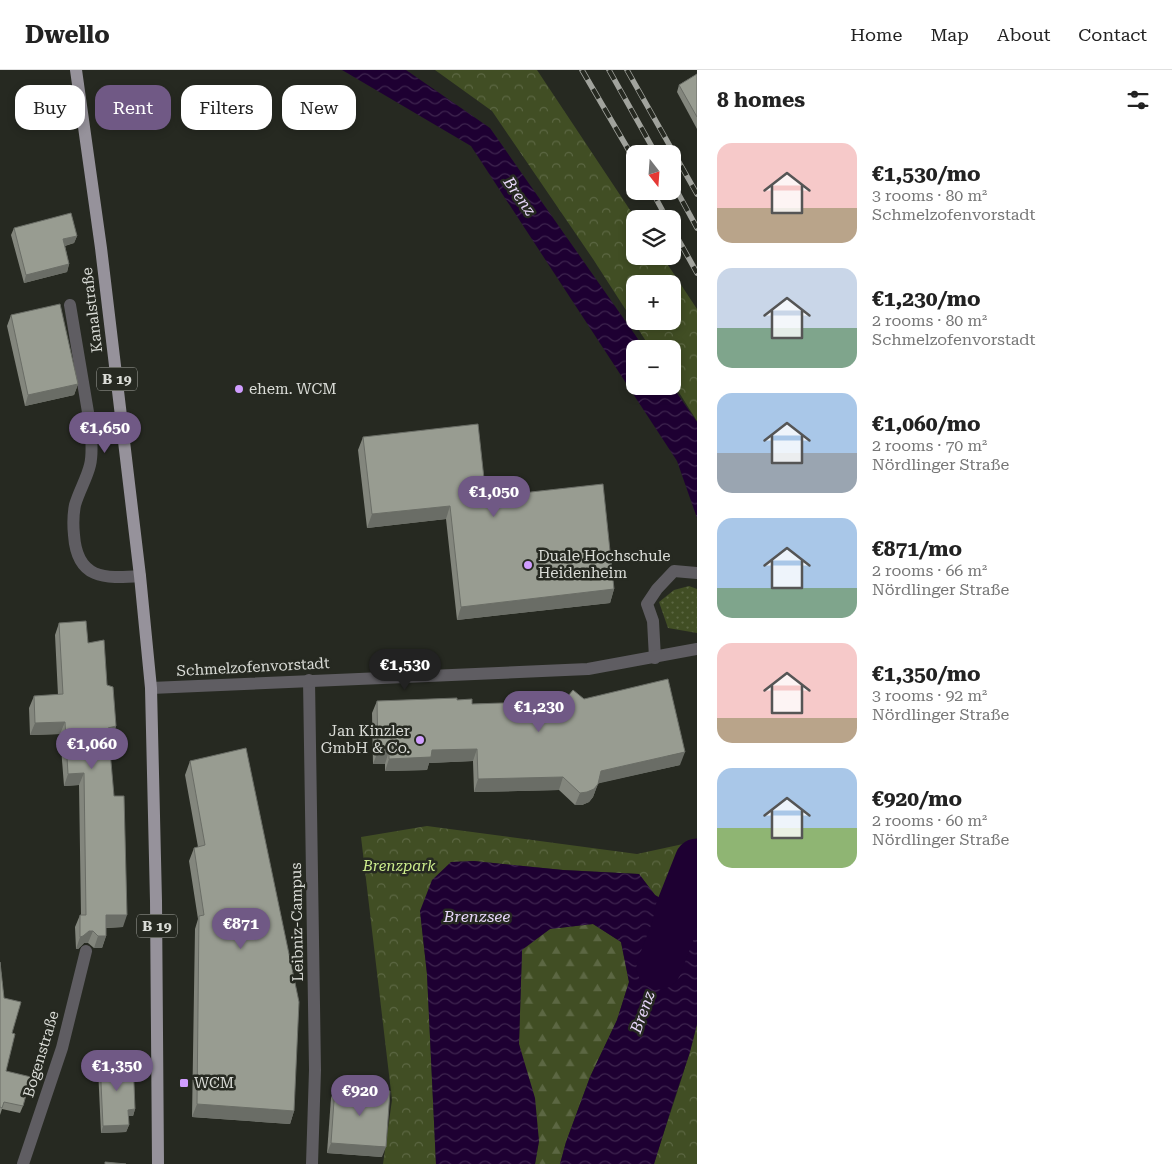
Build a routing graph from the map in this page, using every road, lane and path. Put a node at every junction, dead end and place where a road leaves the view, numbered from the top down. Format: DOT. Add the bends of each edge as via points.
graph roads {
  1 [pos="76,70"];
  2 [pos="70,305"];
  3 [pos="697,573"];
  4 [pos="140,576"];
  5 [pos="697,649"];
  6 [pos="655,658"];
  7 [pos="309,680"];
  8 [pos="151,688"];
  9 [pos="86,951"];
  10 [pos="23,1164"];
  11 [pos="158,1164"];
  12 [pos="312,1164"];
  1 -- 4 [label="main road, Kanalstraße / B 19"];
  2 -- 4 [label="street, Kanalstraße" via="92,446 73,521 78,558 86,569 101,576"];
  3 -- 6 [label="street" via="674,571 647,604 653,622"];
  4 -- 8 [label="main road, Kanalstraße / B 19"];
  5 -- 6 [label="street, Schmelzofenvorstadt"];
  6 -- 7 [label="street, Schmelzofenvorstadt" via="588,669"];
  7 -- 8 [label="street, Schmelzofenvorstadt"];
  7 -- 12 [label="street, Leibniz-Campus" via="315,1070"];
  8 -- 11 [label="main road, B 19"];
  9 -- 10 [label="street, Bogenstraße" via="62,1048"];
}
